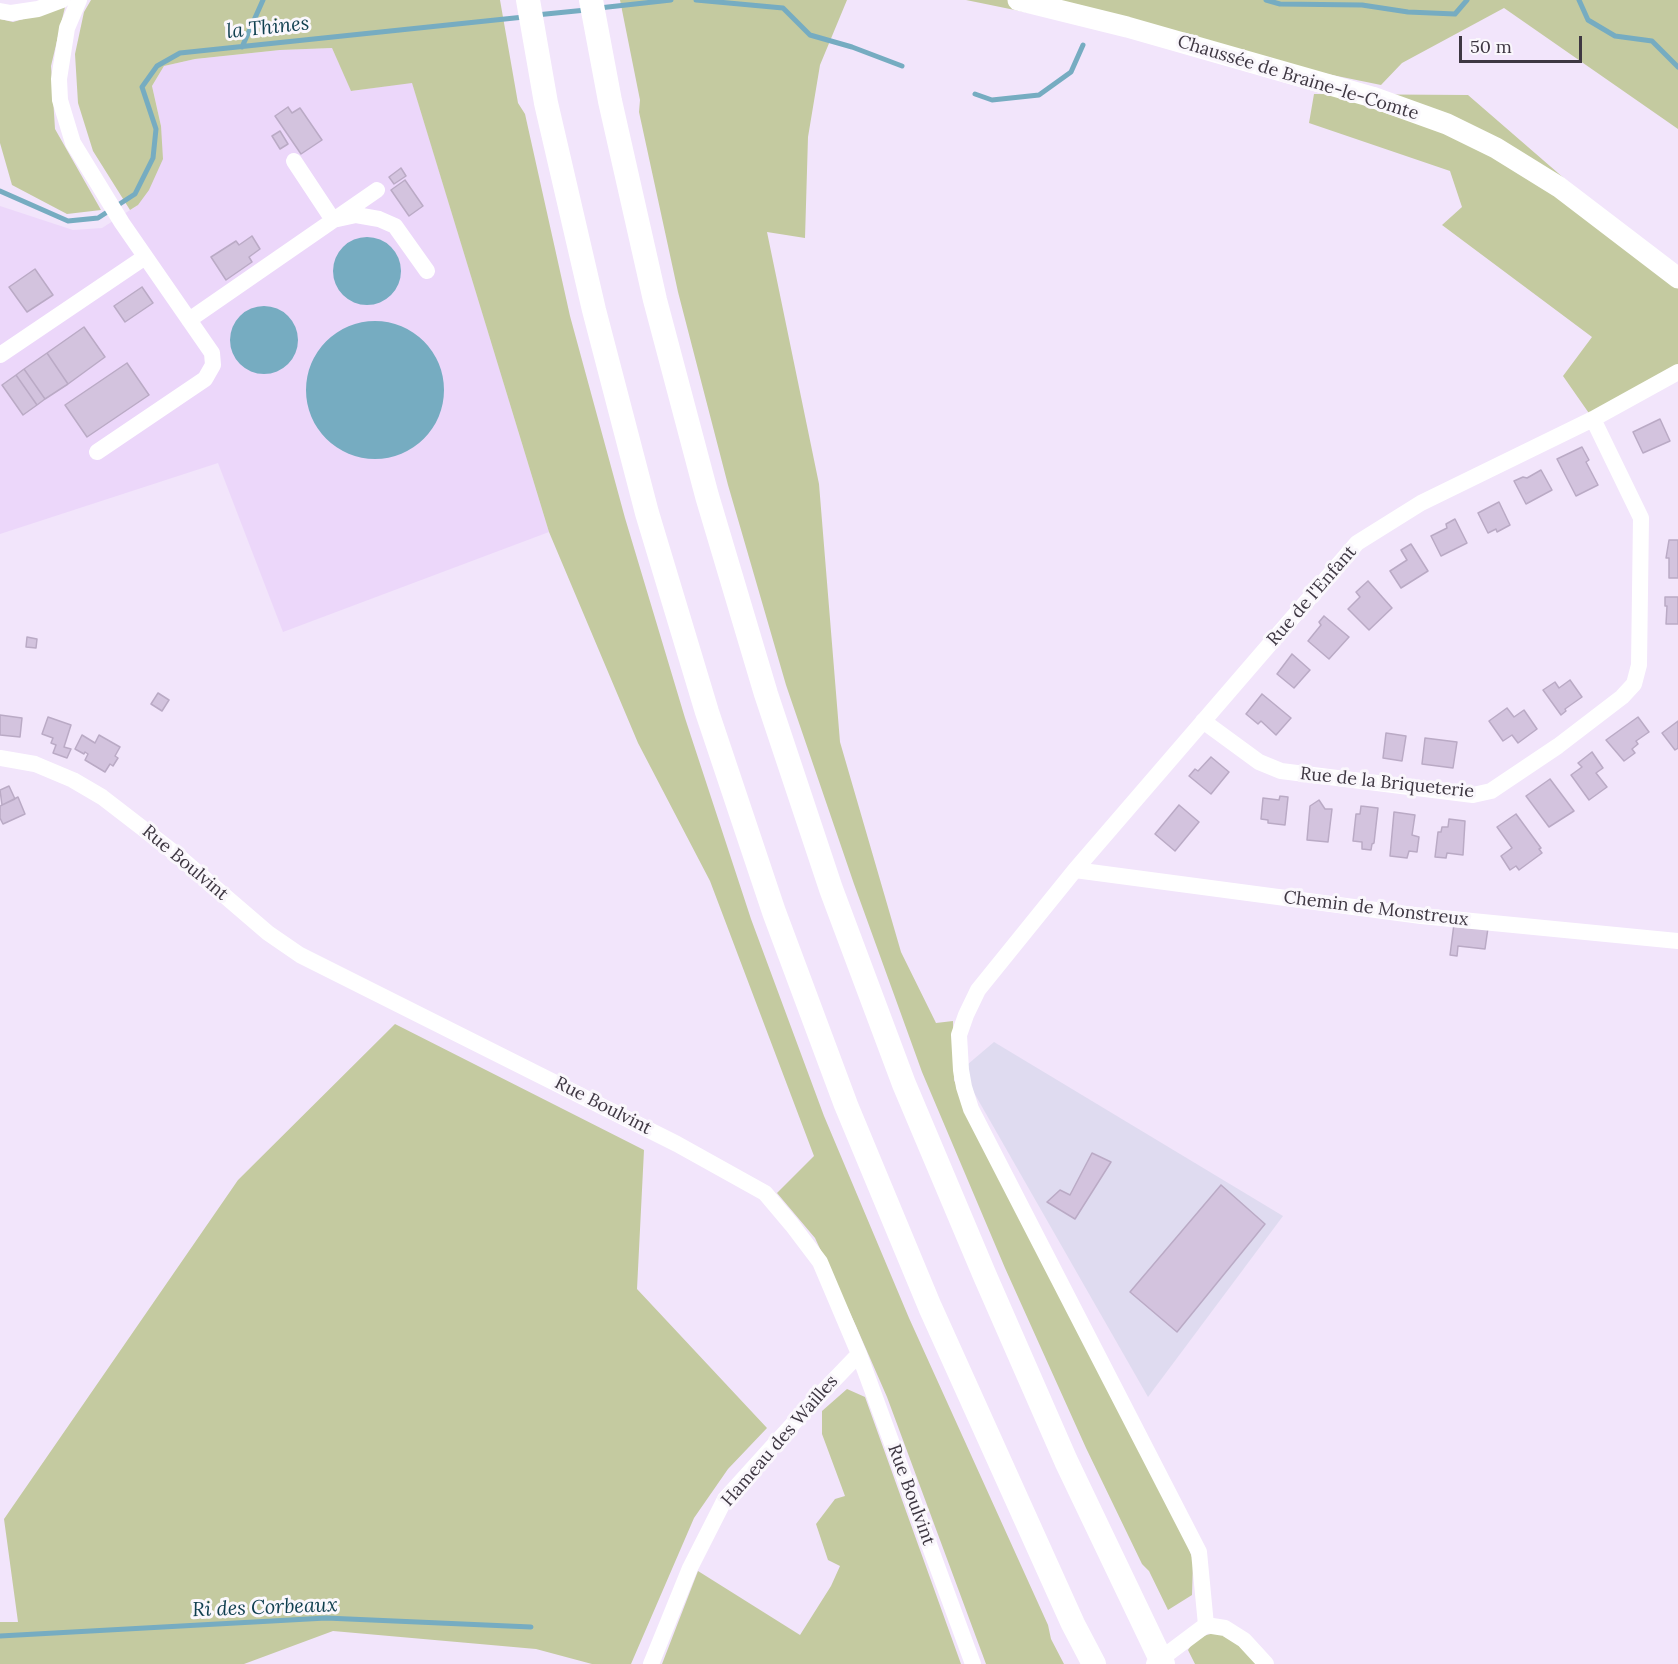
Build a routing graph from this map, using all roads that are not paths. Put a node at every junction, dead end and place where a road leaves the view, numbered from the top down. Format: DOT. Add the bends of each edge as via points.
graph roads {
  1 [pos="62,0"];
  2 [pos="79,0"];
  3 [pos="528,0"];
  4 [pos="591,0"];
  5 [pos="1018,0"];
  6 [pos="0,11"];
  7 [pos="294,161"];
  8 [pos="377,190"];
  9 [pos="333,220"];
  10 [pos="145,257"];
  11 [pos="427,271"];
  12 [pos="1678,278"];
  13 [pos="189,320"];
  14 [pos="0,355"];
  15 [pos="1678,372"];
  16 [pos="1593,419"];
  17 [pos="97,452"];
  18 [pos="1203,721"];
  19 [pos="0,758"];
  20 [pos="1075,870"];
  21 [pos="1678,941"];
  22 [pos="859,1354"];
  23 [pos="1206,1625"];
  24 [pos="651,1664"];
  25 [pos="973,1664"];
  26 [pos="1094,1664"];
  27 [pos="1154,1664"];
  28 [pos="1163,1664"];
  29 [pos="1266,1664"];
  1 -- 6 [label="street" via="38,9"];
  2 -- 10 [label="street" via="67,28 61,57 60,100 73,143"];
  3 -- 26 [label="highway" via="546,103 594,310 647,513 707,712 774,912 846,1106 926,1296"];
  4 -- 28 [label="highway" via="655,300 707,496 766,694 831,889 904,1084 980,1266 1066,1461"];
  5 -- 12 [label="main road, Chaussée de Braine-le-Comte" via="1372,97 1447,124 1496,147 1559,187"];
  7 -- 9 [label="street"];
  8 -- 9 [label="street"];
  9 -- 11 [label="street" via="356,215 395,226"];
  9 -- 13 [label="street"];
  10 -- 13 [label="street"];
  10 -- 14 [label="street"];
  13 -- 17 [label="street" via="212,353 213,365 205,379"];
  15 -- 16 [label="street, Rue de l'Enfant"];
  16 -- 18 [label="street, Rue de l'Enfant" via="1422,503 1357,543"];
  16 -- 18 [label="street, Rue de la Briqueterie" via="1641,518 1639,664 1634,684 1586,725 1491,791 1473,795 1281,771 1258,762"];
  18 -- 20 [label="street, Rue de l'Enfant"];
  19 -- 22 [label="street, Rue Boulvint" via="35,764 102,797 300,955 677,1144 765,1193 820,1262"];
  20 -- 21 [label="street, Chemin de Monstreux" via="1421,916"];
  20 -- 23 [label="street, Rue de l'Enfant" via="978,990 959,1035 964,1087 971,1109 1199,1552"];
  22 -- 24 [label="street, Hameau des Wailles" via="725,1499 690,1568"];
  22 -- 25 [label="street, Rue Boulvint"];
  23 -- 27 [label="street"];
  23 -- 29 [label="street" via="1225,1628 1244,1640"];
}
